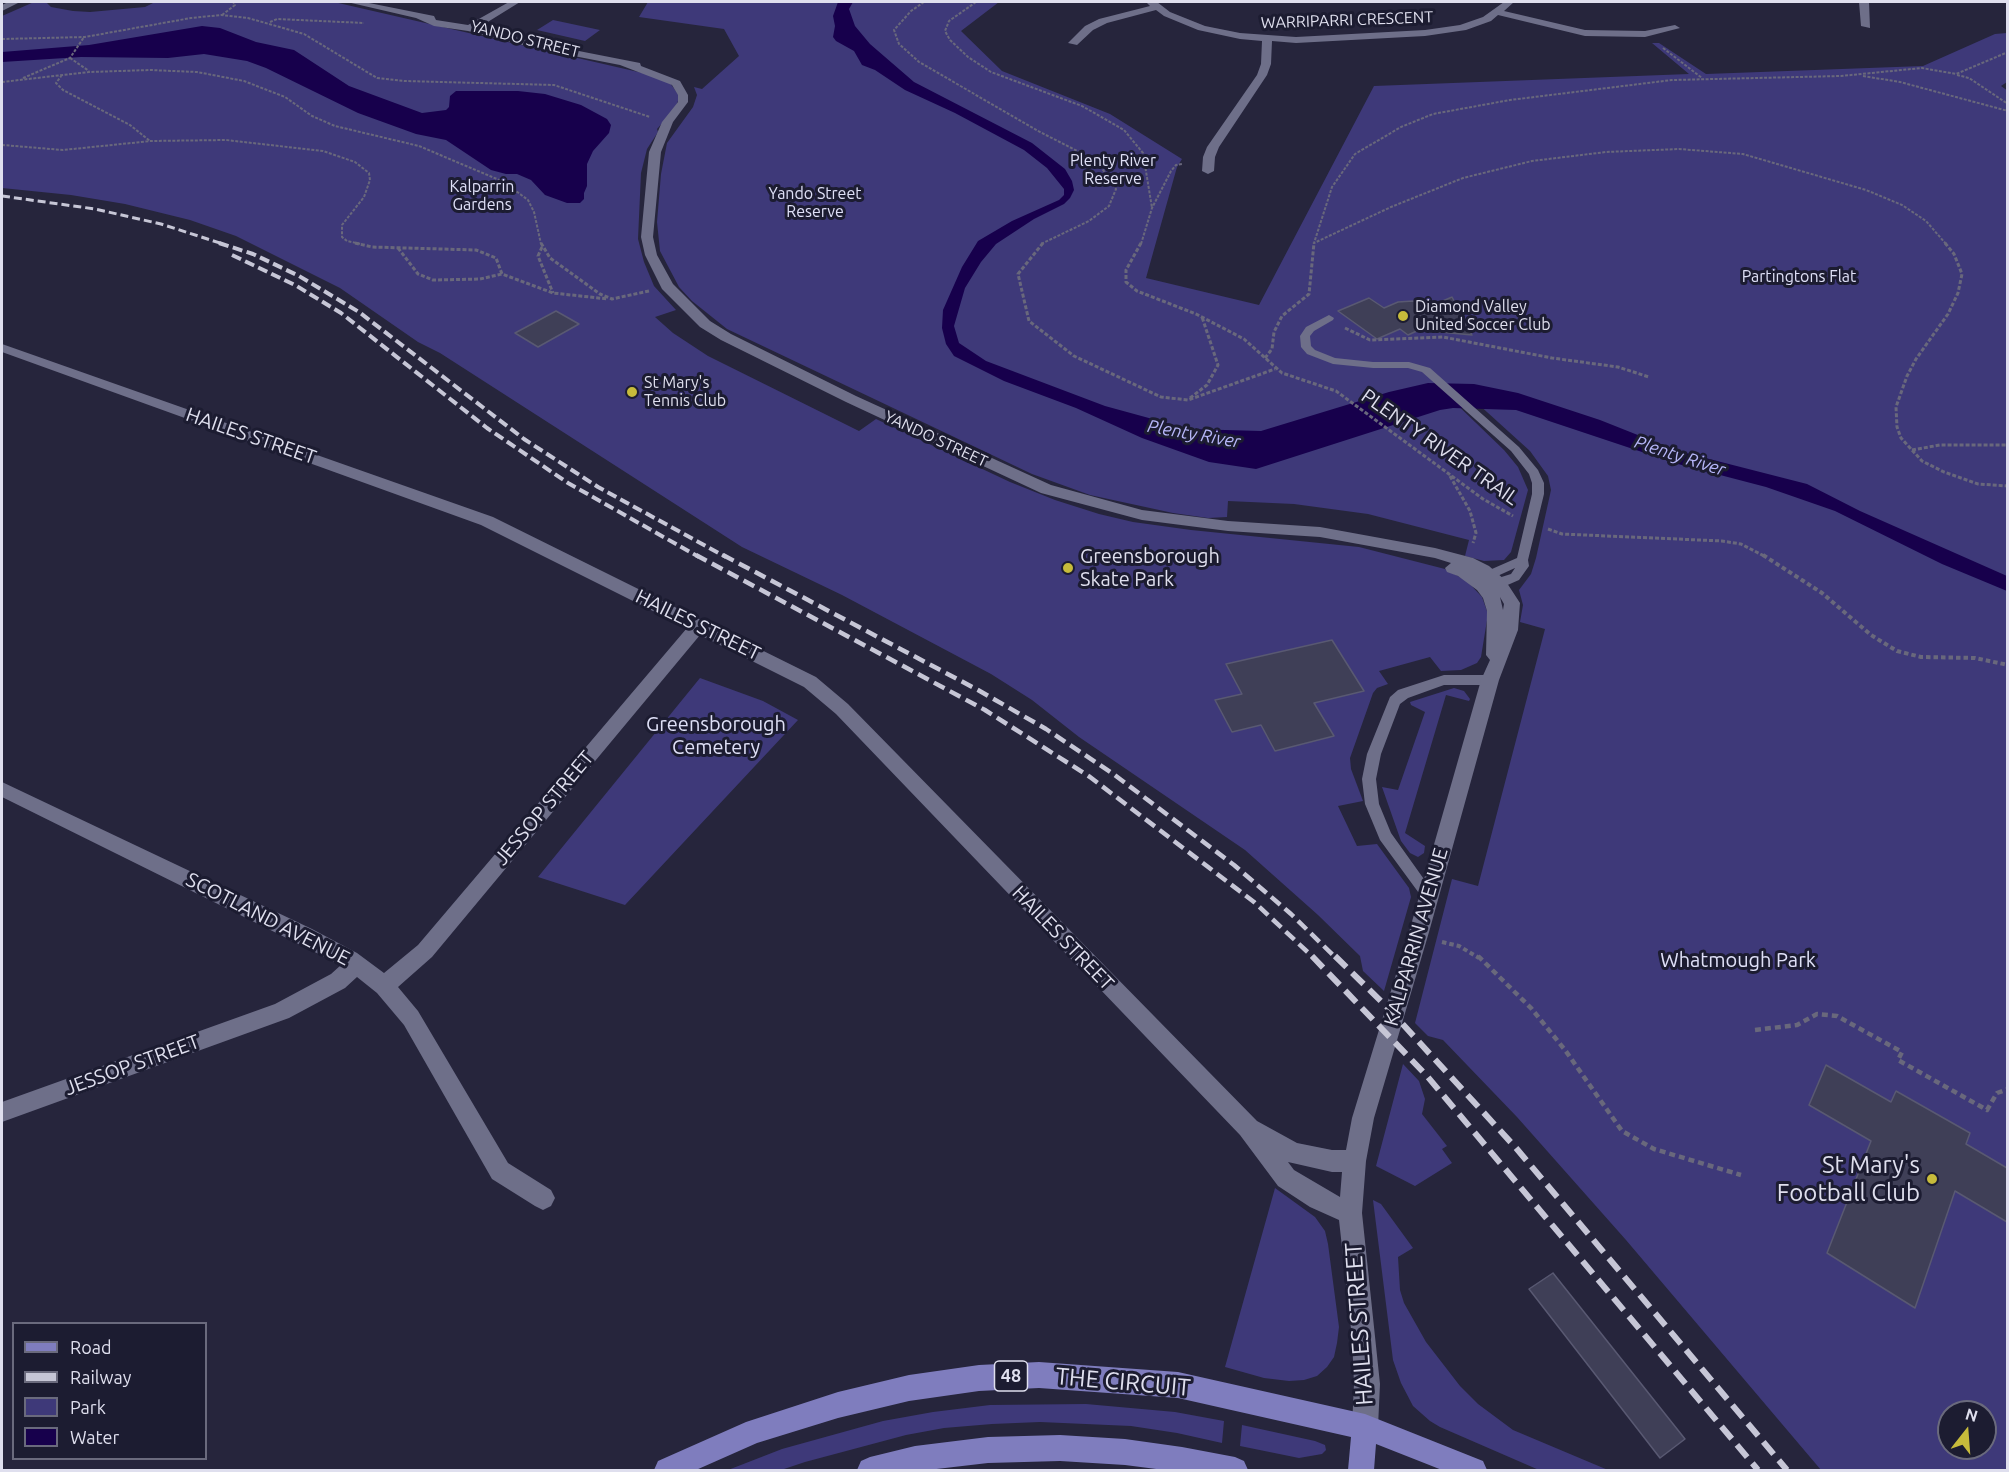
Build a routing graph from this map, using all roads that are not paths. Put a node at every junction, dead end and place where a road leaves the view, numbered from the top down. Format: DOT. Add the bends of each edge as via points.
graph roads {
  1 [pos="15,2"];
  2 [pos="352,2"];
  3 [pos="514,2"];
  4 [pos="1509,2"];
  5 [pos="1864,2"];
  6 [pos="1154,4"];
  7 [pos="2,8"];
  8 [pos="1497,12"];
  9 [pos="473,26"];
  10 [pos="1866,27"];
  11 [pos="1675,28"];
  12 [pos="1267,39"];
  13 [pos="1073,43"];
  14 [pos="624,63"];
  15 [pos="662,138"];
  16 [pos="1208,171"];
  17 [pos="1329,318"];
  18 [pos="2,348"];
  19 [pos="1387,544"];
  20 [pos="1490,582"];
  21 [pos="699,625"];
  22 [pos="1492,672"];
  23 [pos="2,789"];
  24 [pos="1429,896"];
  25 [pos="356,964"];
  26 [pos="384,986"];
  27 [pos="2,1112"];
  28 [pos="1248,1127"];
  29 [pos="1355,1161"];
  30 [pos="543,1198"];
  31 [pos="1350,1213"];
  32 [pos="1365,1427"];
  33 [pos="667,1470"];
  34 [pos="870,1470"];
  35 [pos="1235,1470"];
  36 [pos="1361,1470"];
  37 [pos="1474,1470"];
  1 -- 7 [label="street"];
  2 -- 9 [label="street, YANDO STREET" via="446,25"];
  3 -- 9 [label="street"];
  4 -- 8 [label="street, WARRIPARRI CRESCENT"];
  5 -- 10 [label="street"];
  6 -- 12 [label="street, WARRIPARRI CRESCENT" via="1202,28"];
  6 -- 13 [label="street" via="1103,21"];
  8 -- 11 [label="street" via="1586,33 1645,34"];
  8 -- 12 [label="street, WARRIPARRI CRESCENT" via="1474,24 1425,33"];
  9 -- 14 [label="street, YANDO STREET" via="486,34"];
  12 -- 16 [label="street" via="1262,75 1213,147"];
  14 -- 15 [label="street, YANDO STREET" via="676,83 683,95 683,102"];
  14 -- 15 [label="street, YANDO STREET" via="668,73 689,87 692,102"];
  15 -- 19 [label="street, YANDO STREET" via="652,166 647,237 654,263 667,286 705,324 726,337 1046,489 1142,515 1320,532"];
  17 -- 20 [label="lane" via="1310,329 1305,336 1306,347 1321,358 1354,364 1409,365 1434,374 1515,449 1534,473 1538,495 1523,566 1515,577"];
  18 -- 21 [label="street, HAILES STREET" via="487,520"];
  19 -- 20 [label="street, YANDO STREET"];
  19 -- 20 [label="street, YANDO STREET" via="1467,562"];
  20 -- 22 [label="street, KALPARRIN AVENUE" via="1495,611"];
  21 -- 26 [label="street, JESSOP STREET" via="425,951"];
  21 -- 28 [label="street, HAILES STREET" via="826,693"];
  22 -- 24 [label="street, KALPARRIN AVENUE"];
  22 -- 24 [label="lane" via="1444,680 1403,694 1395,701 1374,754 1369,779 1372,804 1385,836"];
  23 -- 25 [label="street, SCOTLAND AVENUE" via="305,935"];
  24 -- 29 [label="street, KALPARRIN AVENUE" via="1363,1118"];
  25 -- 26 [label="street, SCOTLAND AVENUE"];
  25 -- 27 [label="street, JESSOP STREET" via="338,981 282,1011"];
  26 -- 30 [label="street, SCOTLAND AVENUE" via="411,1018 500,1171"];
  28 -- 29 [label="street, HAILES STREET" via="1293,1153"];
  28 -- 31 [label="street, HAILES STREET" via="1286,1178 1318,1199"];
  29 -- 31 [label="street, KALPARRIN AVENUE"];
  31 -- 32 [label="street, HAILES STREET" via="1364,1338"];
  32 -- 33 [label="main road, THE CIRCUIT / 48" via="1178,1385 1039,1375 979,1378 909,1388 838,1405 755,1431"];
  32 -- 36 [label="main road"];
  32 -- 37 [label="main road, THE CIRCUIT / 48"];
  34 -- 35 [label="main road" via="915,1459 988,1450 1060,1448 1182,1460"];
}
